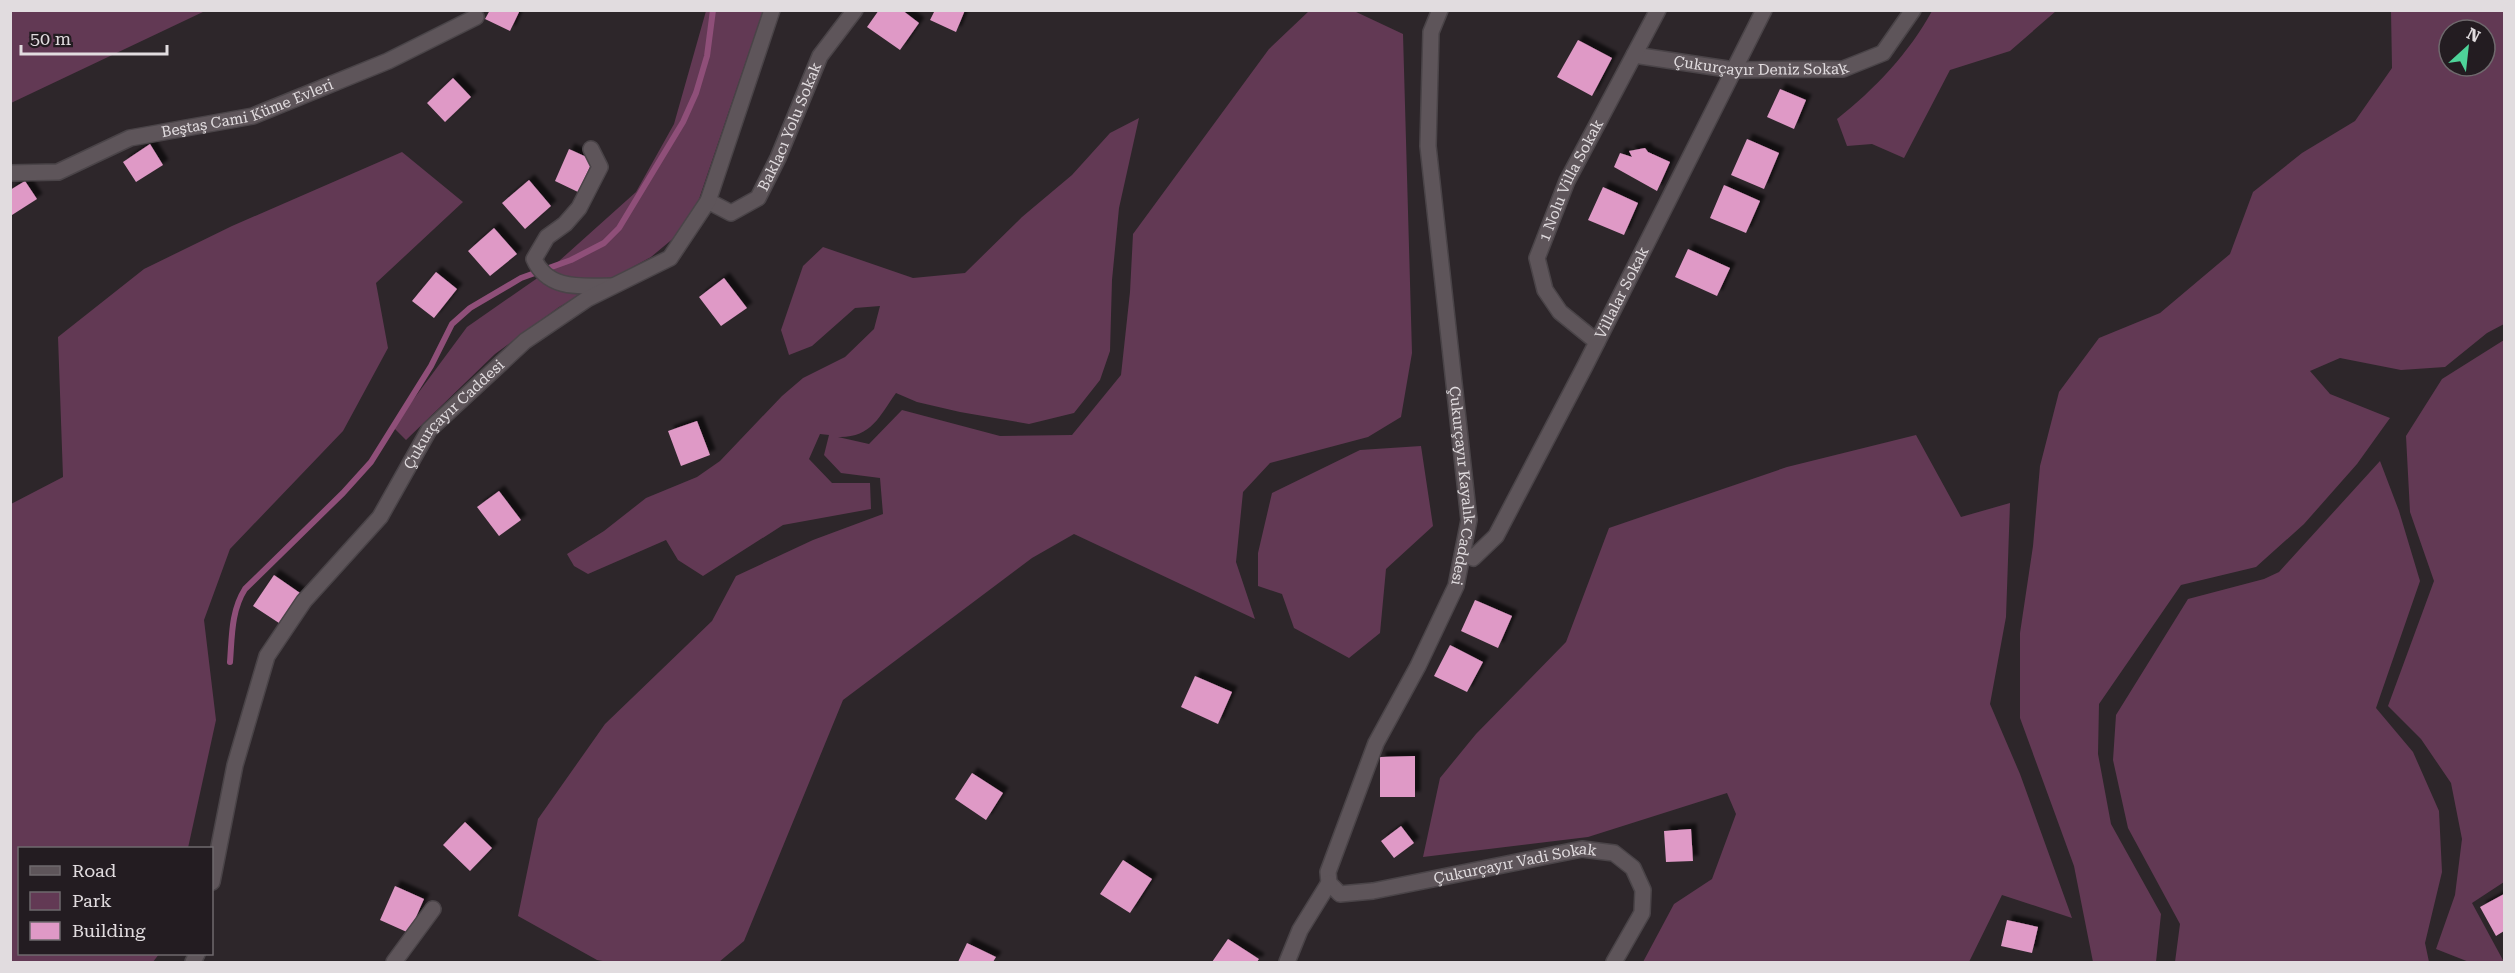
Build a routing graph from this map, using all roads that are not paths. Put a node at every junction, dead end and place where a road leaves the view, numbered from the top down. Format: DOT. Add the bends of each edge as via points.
graph roads {
  1 [pos="772,10"];
  2 [pos="855,10"];
  3 [pos="1440,10"];
  4 [pos="1658,10"];
  5 [pos="1764,10"];
  6 [pos="1913,10"];
  7 [pos="476,17"];
  8 [pos="1635,55"];
  9 [pos="1734,70"];
  10 [pos="591,148"];
  11 [pos="10,173"];
  12 [pos="708,201"];
  13 [pos="612,286"];
  14 [pos="1597,342"];
  15 [pos="1464,553"];
  16 [pos="213,877"];
  17 [pos="1329,883"];
  18 [pos="433,909"];
  19 [pos="394,963"];
  20 [pos="1287,963"];
  21 [pos="1614,963"];
  1 -- 12 [label="street, Çukurçayır Caddesi"];
  2 -- 12 [label="street, Baklacı Yolu Sokak" via="820,56 758,198 731,213"];
  3 -- 15 [label="street, Çukurçayır Kayalık Caddesi" via="1431,32 1428,146 1469,520"];
  4 -- 8 [label="street, 1 Nolu Villa Sokak"];
  5 -- 9 [label="street, Villalar Sokak"];
  6 -- 9 [label="street, Çukurçayır Deniz Sokak" via="1883,53 1843,69"];
  7 -- 11 [label="street, Beştaş Cami Küme Evleri" via="388,61 253,116 130,138 58,172"];
  8 -- 9 [label="street, Çukurçayır Deniz Sokak"];
  8 -- 14 [label="street, 1 Nolu Villa Sokak" via="1568,181 1537,258 1545,290 1560,312"];
  9 -- 14 [label="street, Villalar Sokak"];
  10 -- 13 [label="street" via="600,167 589,192 565,224 547,237 534,259 538,269 553,282"];
  12 -- 13 [label="street, Çukurçayır Caddesi" via="670,258"];
  13 -- 16 [label="street, Çukurçayır Caddesi" via="525,341 429,430 380,517 304,601 267,656 235,765"];
  14 -- 15 [label="street, Villalar Sokak" via="1496,536 1473,558"];
  15 -- 17 [label="street, Çukurçayır Kayalık Caddesi" via="1447,606 1376,743 1328,872"];
  17 -- 20 [label="street, Çukurçayır Kayalık Caddesi" via="1300,930"];
  17 -- 21 [label="street, Çukurçayır Vadi Sokak" via="1340,894 1373,891 1582,849 1614,853 1633,868 1644,890 1642,913"];
  18 -- 19 [label="street"];
}
